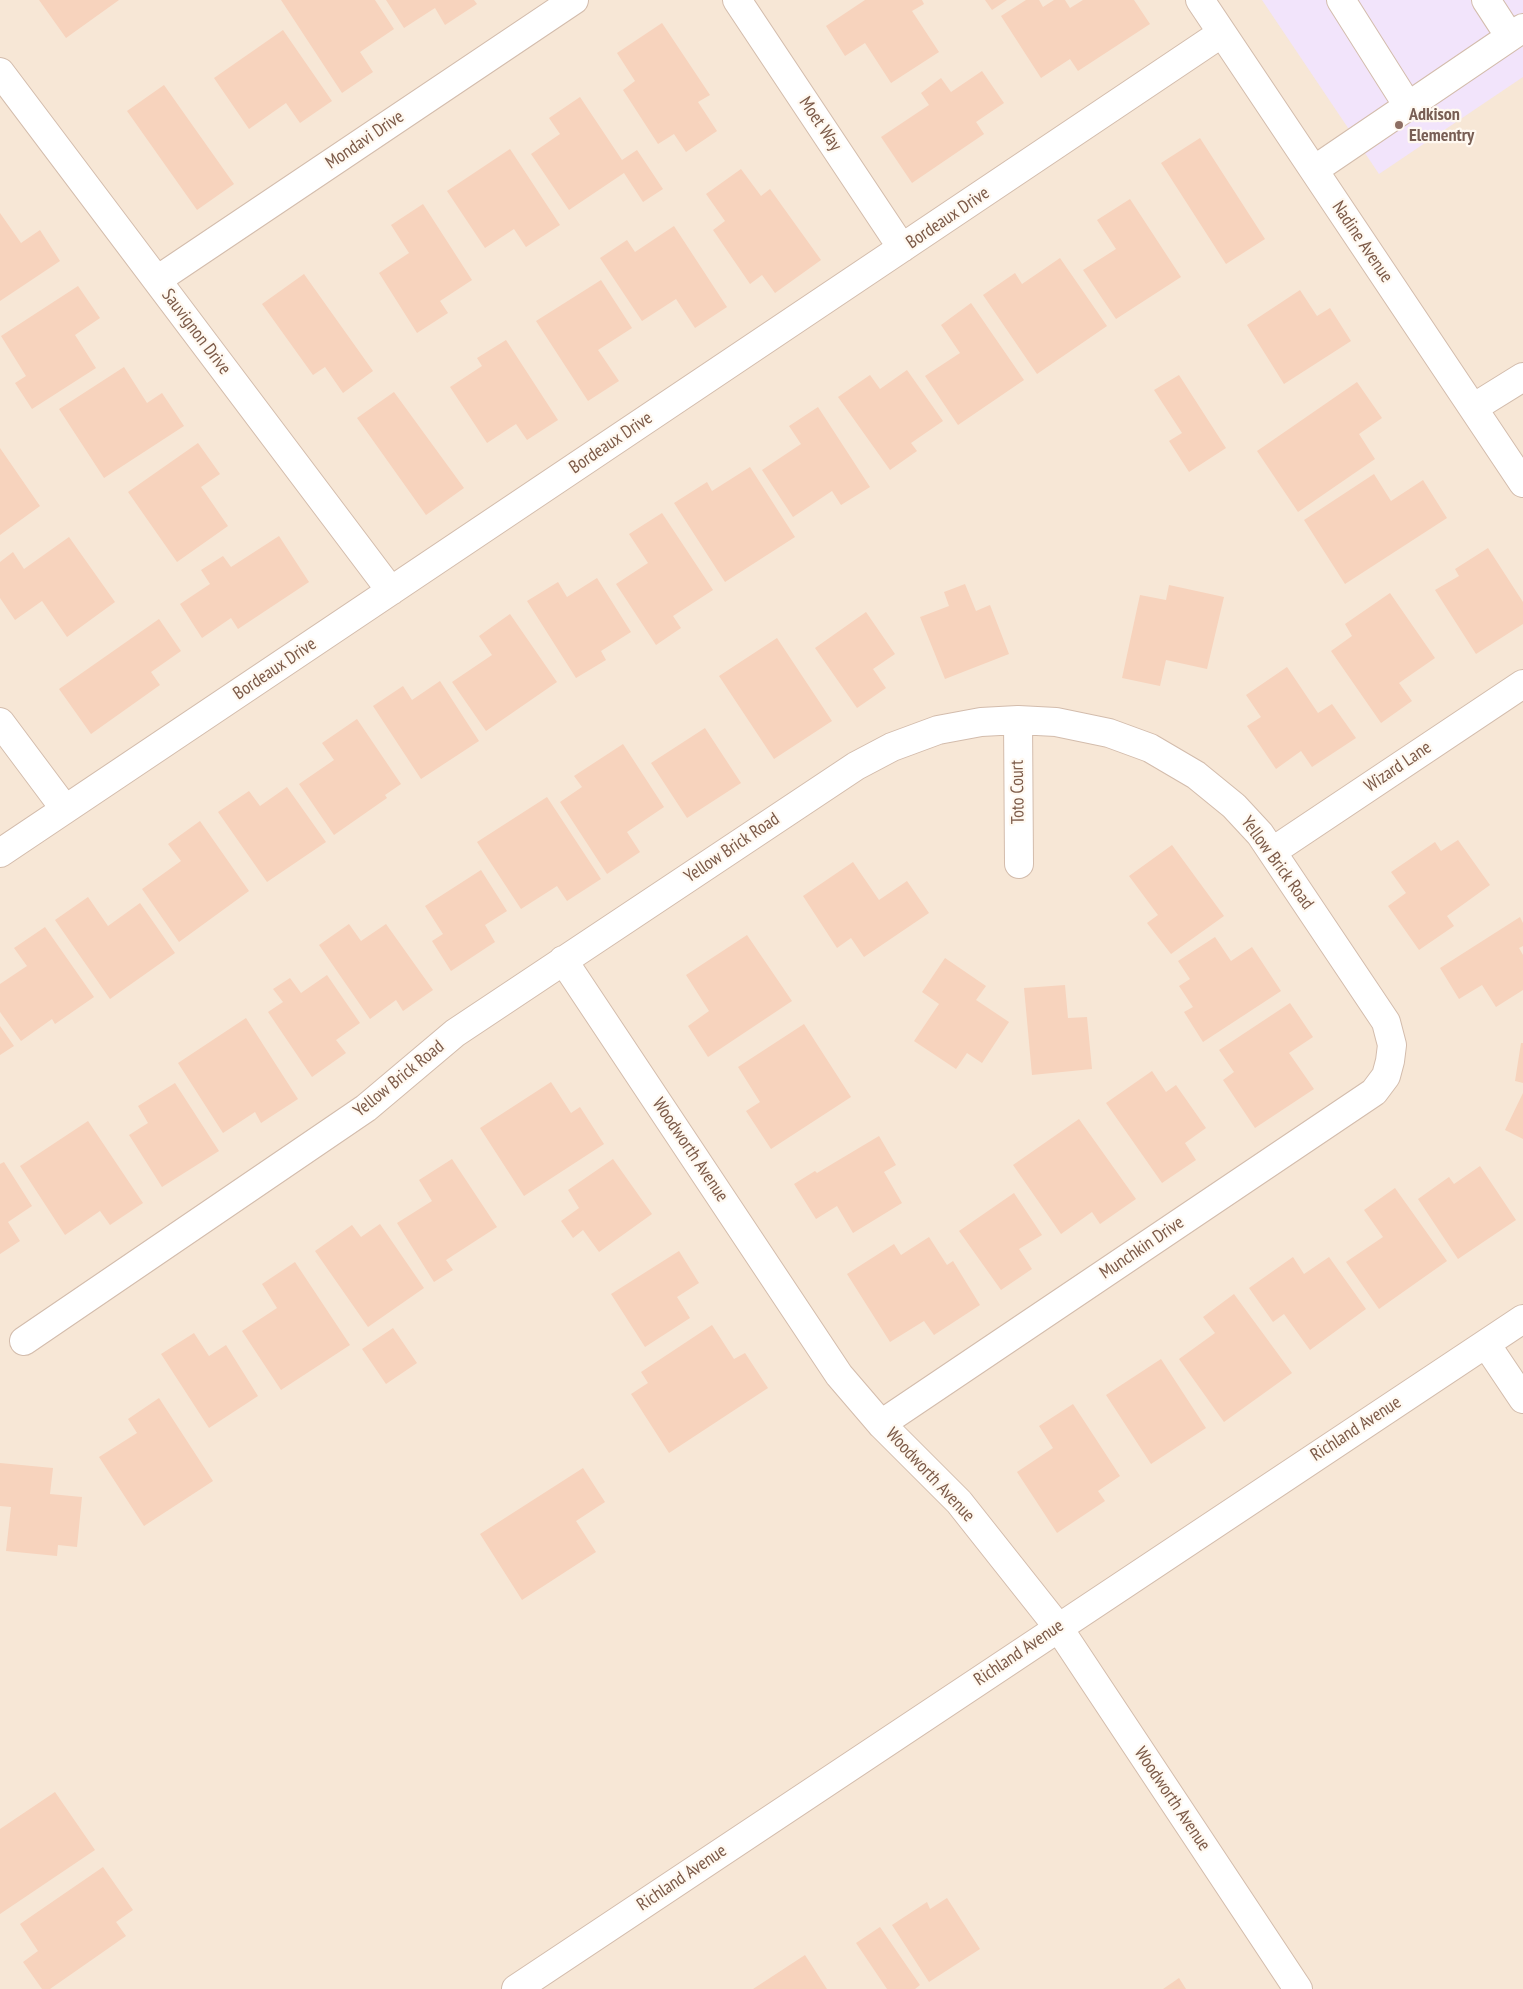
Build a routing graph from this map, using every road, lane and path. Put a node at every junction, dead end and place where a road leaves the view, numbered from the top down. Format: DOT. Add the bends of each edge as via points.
graph roads {
  1 [pos="574,0"];
  2 [pos="737,0"];
  3 [pos="1200,0"];
  4 [pos="1341,0"];
  5 [pos="1486,0"];
  6 [pos="1222,33"];
  7 [pos="1517,33"];
  8 [pos="0,72"];
  9 [pos="1408,106"];
  10 [pos="1314,170"];
  11 [pos="902,248"];
  12 [pos="157,280"];
  13 [pos="1523,377"];
  14 [pos="1473,408"];
  15 [pos="1523,483"];
  16 [pos="391,591"];
  17 [pos="1523,684"];
  18 [pos="1018,720"];
  19 [pos="0,722"];
  20 [pos="65,809"];
  21 [pos="1273,851"];
  22 [pos="0,853"];
  23 [pos="1019,864"];
  24 [pos="563,960"];
  25 [pos="1390,1061"];
  26 [pos="1523,1319"];
  27 [pos="24,1342"];
  28 [pos="1486,1344"];
  29 [pos="1523,1399"];
  30 [pos="881,1424"];
  31 [pos="1058,1627"];
  32 [pos="516,1989"];
  33 [pos="1298,1989"];
  1 -- 12 [label="street, Mondavi Drive"];
  2 -- 11 [label="street, Moet Way"];
  3 -- 6 [label="street, Nadine Avenue"];
  4 -- 9 [label="street"];
  5 -- 7 [label="street"];
  6 -- 10 [label="street, Nadine Avenue"];
  6 -- 11 [label="street, Bordeaux Drive"];
  7 -- 9 [label="street"];
  8 -- 12 [label="street, Sauvignon Drive"];
  9 -- 10 [label="street"];
  10 -- 14 [label="street, Nadine Avenue"];
  11 -- 16 [label="street, Bordeaux Drive"];
  12 -- 16 [label="street, Sauvignon Drive"];
  13 -- 14 [label="street"];
  14 -- 15 [label="street, Nadine Avenue"];
  16 -- 20 [label="street, Bordeaux Drive"];
  17 -- 21 [label="street, Wizard Lane"];
  18 -- 21 [label="street, Yellow Brick Road" via="1056,722 1109,733 1150,748 1196,775 1234,806"];
  18 -- 23 [label="street, Toto Court"];
  18 -- 24 [label="street, Yellow Brick Road" via="981,722 938,730 892,747 856,766"];
  19 -- 20 [label="street"];
  20 -- 22 [label="street, Bordeaux Drive"];
  21 -- 25 [label="street, Yellow Brick Road" via="1386,1022 1392,1044"];
  24 -- 27 [label="street, Yellow Brick Road" via="455,1033 366,1108"];
  24 -- 30 [label="street, Woodworth Avenue" via="839,1375"];
  25 -- 30 [label="street, Munchkin Drive" via="1386,1076 1374,1092"];
  26 -- 28 [label="street, Richland Avenue"];
  28 -- 29 [label="street"];
  28 -- 31 [label="street, Richland Avenue"];
  30 -- 31 [label="street, Woodworth Avenue" via="959,1502"];
  31 -- 32 [label="street, Richland Avenue"];
  31 -- 33 [label="street, Woodworth Avenue"];
}
